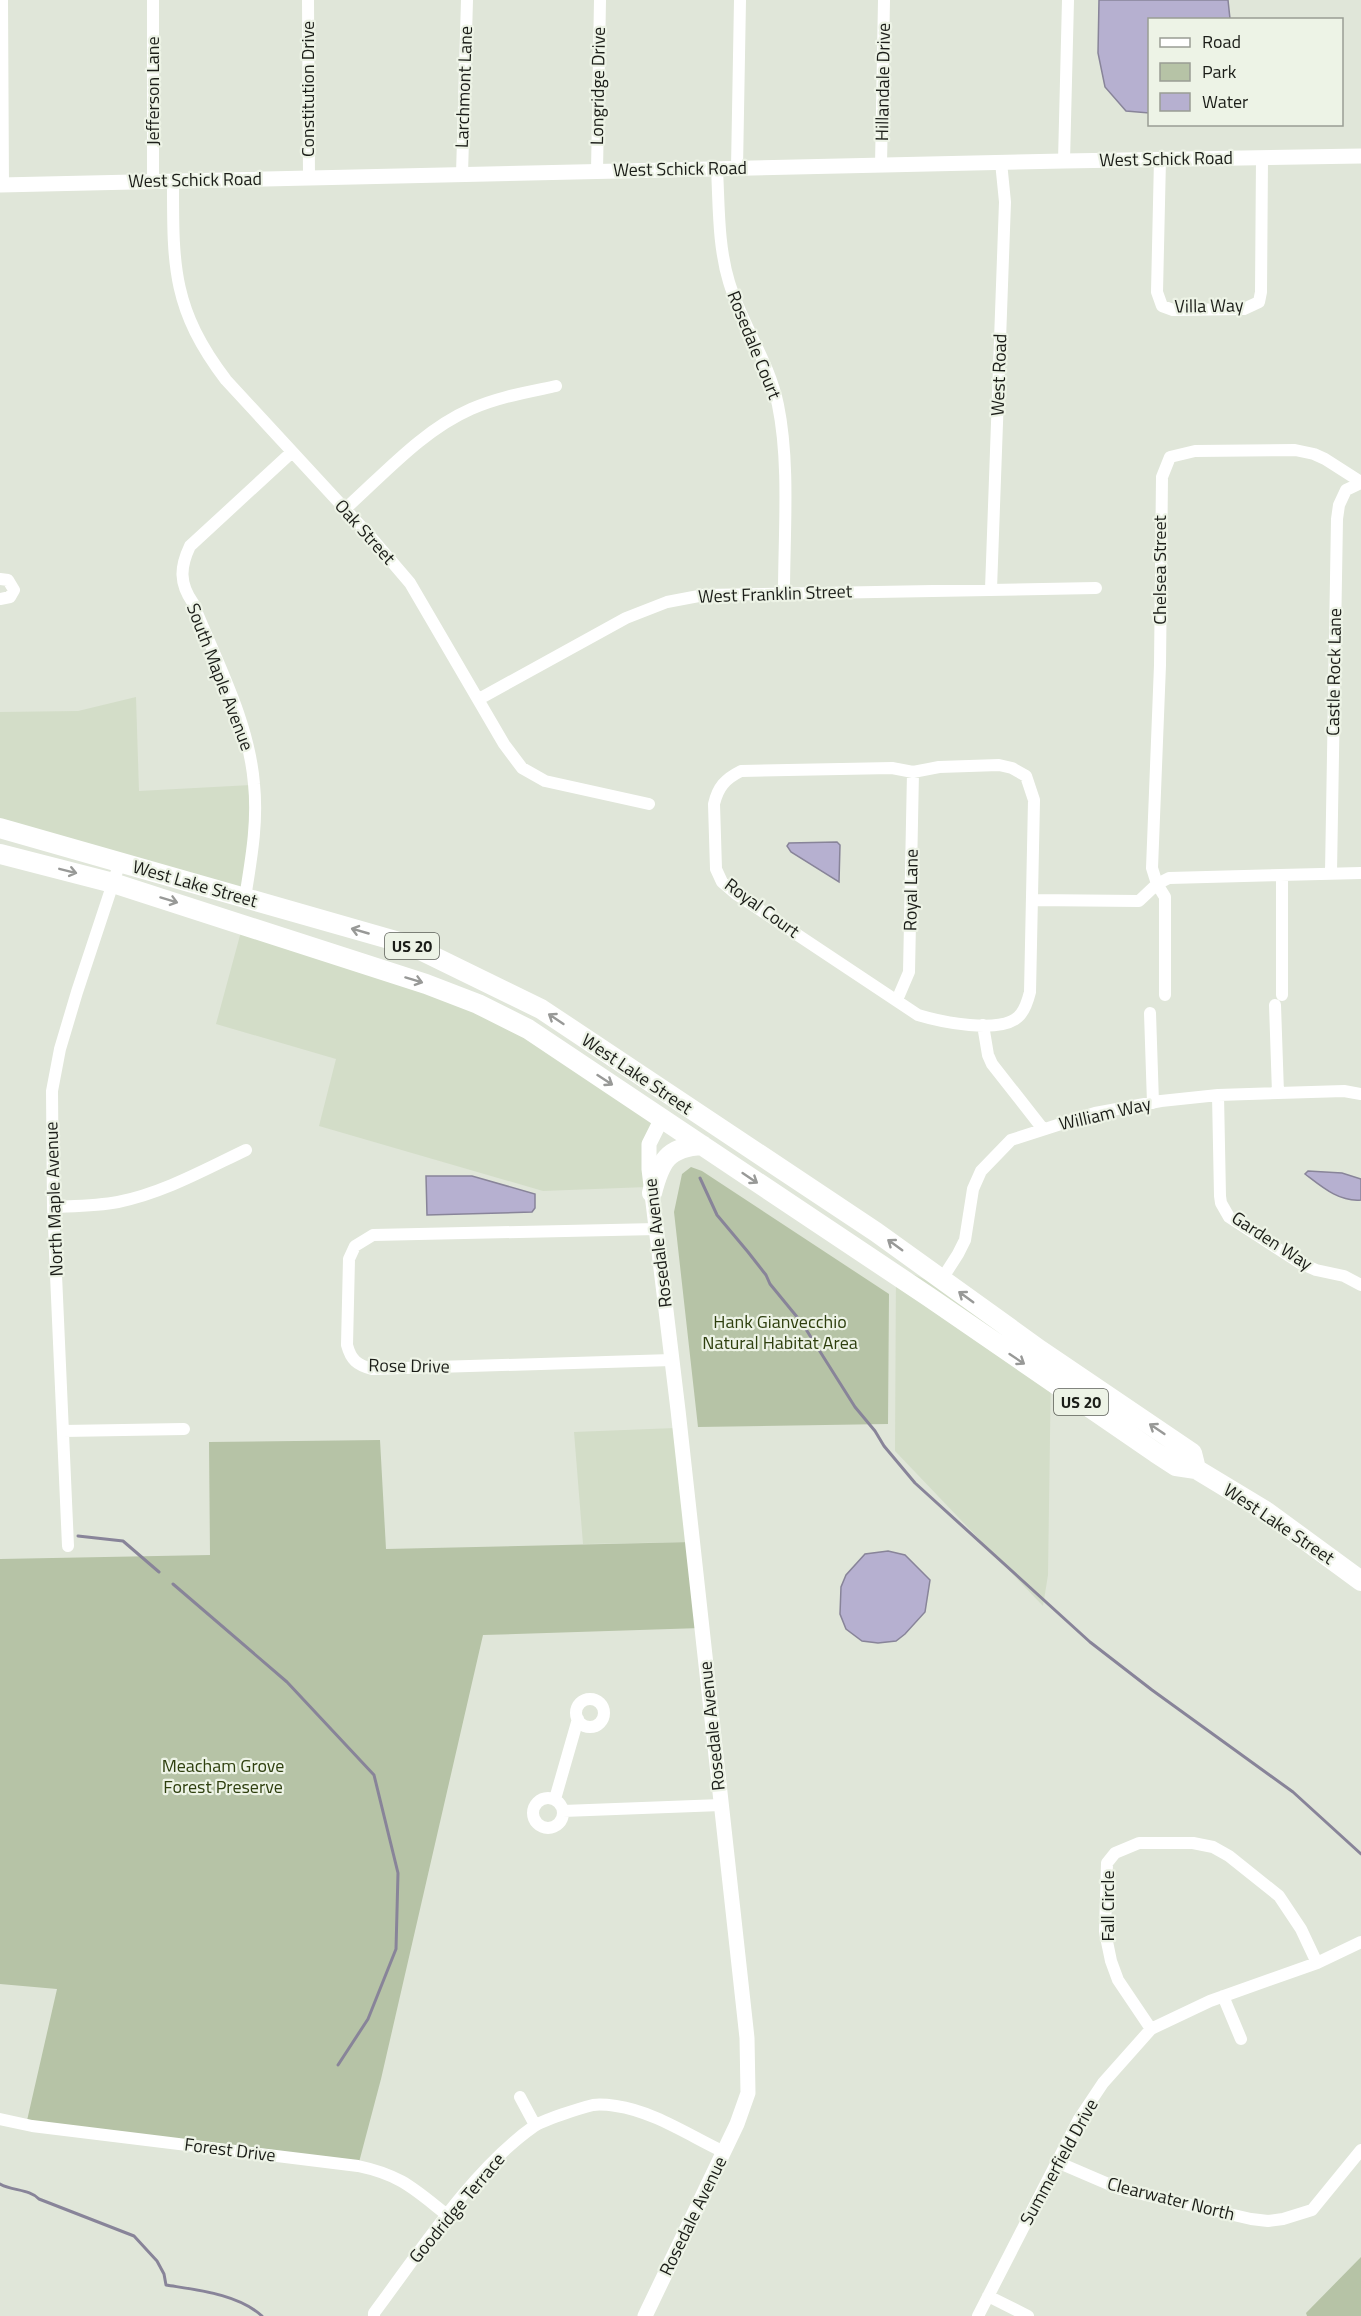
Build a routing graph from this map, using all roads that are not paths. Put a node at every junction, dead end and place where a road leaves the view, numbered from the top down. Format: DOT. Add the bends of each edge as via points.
graph roads {
  1 [pos="2,0"];
  2 [pos="153,0"];
  3 [pos="308,0"];
  4 [pos="467,0"];
  5 [pos="600,0"];
  6 [pos="740,0"];
  7 [pos="884,0"];
  8 [pos="1068,0"];
  9 [pos="1361,156"];
  10 [pos="1262,158"];
  11 [pos="1160,159"];
  12 [pos="1064,161"];
  13 [pos="1001,162"];
  14 [pos="881,165"];
  15 [pos="737,168"];
  16 [pos="717,169"];
  17 [pos="597,171"];
  18 [pos="462,174"];
  19 [pos="309,178"];
  20 [pos="153,181"];
  21 [pos="173,181"];
  22 [pos="2,185"];
  23 [pos="556,386"];
  24 [pos="292,452"];
  25 [pos="1361,482"];
  26 [pos="345,509"];
  27 [pos="0,579"];
  28 [pos="1096,588"];
  29 [pos="991,589"];
  30 [pos="784,593"];
  31 [pos="0,599"];
  32 [pos="478,699"];
  33 [pos="913,772"];
  34 [pos="649,804"];
  35 [pos="0,828"];
  36 [pos="0,854"];
  37 [pos="120,862"];
  38 [pos="1331,873"];
  39 [pos="1361,873"];
  40 [pos="1282,876"];
  41 [pos="113,883"];
  42 [pos="1157,884"];
  43 [pos="245,898"];
  44 [pos="1032,900"];
  45 [pos="1165,995"];
  46 [pos="897,1000"];
  47 [pos="1150,1013"];
  48 [pos="984,1025"];
  49 [pos="1278,1093"];
  50 [pos="1361,1094"];
  51 [pos="1218,1095"];
  52 [pos="674,1099"];
  53 [pos="1153,1103"];
  54 [pos="662,1118"];
  55 [pos="1043,1129"];
  56 [pos="702,1145"];
  57 [pos="246,1150"];
  58 [pos="652,1193"];
  59 [pos="54,1207"];
  60 [pos="657,1229"];
  61 [pos="942,1279"];
  62 [pos="1361,1285"];
  63 [pos="672,1360"];
  64 [pos="184,1429"];
  65 [pos="63,1431"];
  66 [pos="1196,1469"];
  67 [pos="68,1546"];
  68 [pos="1361,1581"];
  69 [pos="578,1719"];
  70 [pos="555,1799"];
  71 [pos="721,1805"];
  72 [pos="563,1811"];
  73 [pos="1359,1946"];
  74 [pos="1317,1963"];
  75 [pos="1223,1996"];
  76 [pos="1151,2029"];
  77 [pos="1241,2039"];
  78 [pos="520,2097"];
  79 [pos="0,2120"];
  80 [pos="535,2125"];
  81 [pos="1361,2150"];
  82 [pos="724,2152"];
  83 [pos="1057,2162"];
  84 [pos="447,2215"];
  85 [pos="988,2296"];
  86 [pos="374,2316"];
  87 [pos="645,2316"];
  88 [pos="978,2316"];
  89 [pos="1029,2316"];
  1 -- 22 [label="street"];
  2 -- 20 [label="street, Jefferson Lane"];
  3 -- 19 [label="street, Constitution Drive"];
  4 -- 18 [label="street, Larchmont Lane"];
  5 -- 17 [label="street, Longridge Drive"];
  6 -- 15 [label="street"];
  7 -- 14 [label="street, Hillandale Drive"];
  8 -- 12 [label="street"];
  9 -- 10 [label="street, West Schick Road"];
  10 -- 11 [label="street, West Schick Road"];
  10 -- 11 [label="street, Villa Way" via="1259,302 1244,309 1173,310 1162,306 1157,292"];
  11 -- 12 [label="street, West Schick Road"];
  12 -- 13 [label="street, West Schick Road"];
  13 -- 14 [label="street, West Schick Road"];
  13 -- 29 [label="street, West Road" via="1005,202"];
  14 -- 15 [label="street, West Schick Road"];
  15 -- 16 [label="street, West Schick Road"];
  16 -- 17 [label="street, West Schick Road"];
  16 -- 30 [label="street, Rosedale Court" via="721,245 727,276 766,365 778,407 784,465"];
  17 -- 18 [label="street, West Schick Road"];
  18 -- 19 [label="street, West Schick Road"];
  19 -- 21 [label="street, West Schick Road"];
  20 -- 21 [label="street, West Schick Road"];
  20 -- 22 [label="street, West Schick Road"];
  21 -- 24 [label="street, Oak Street" via="173,255 183,305 194,331 226,380"];
  23 -- 26 [label="street" via="498,399 455,417 418,444"];
  24 -- 26 [label="street, Oak Street"];
  24 -- 43 [label="street, South Maple Avenue" via="190,546 182,565 183,584 236,709 250,758 256,814"];
  25 -- 38 [label="street, Castle Rock Lane" via="1346,490 1337,519"];
  25 -- 42 [label="street, Chelsea Street" via="1314,453 1295,450 1195,451 1170,457 1161,486 1160,666 1152,868"];
  26 -- 32 [label="street, Oak Street" via="410,583"];
  27 -- 31 [label="street" via="8,580 14,590 10,597"];
  28 -- 29 [label="street, West Franklin Street"];
  29 -- 30 [label="street, West Franklin Street"];
  30 -- 32 [label="street, West Franklin Street" via="684,598 647,608"];
  32 -- 34 [label="street, Oak Street" via="522,768 555,784"];
  33 -- 44 [label="street" via="939,766 999,765 1026,776 1034,800"];
  33 -- 46 [label="street, Royal Lane" via="909,972"];
  33 -- 46 [label="street, Royal Court" via="892,768 741,771 727,778 714,804 715,860 722,882"];
  35 -- 37 [label="main road, West Lake Street / US 20"];
  36 -- 41 [label="main road, West Lake Street / US 20, one-way"];
  37 -- 41 [label="street, North Maple Avenue"];
  37 -- 43 [label="main road, West Lake Street / US 20"];
  38 -- 39 [label="street"];
  38 -- 40 [label="street"];
  40 -- 42 [label="street" via="1169,878"];
  40 -- 49 [label="street"];
  41 -- 54 [label="main road, West Lake Street / US 20, one-way" via="478,1004 528,1029"];
  41 -- 59 [label="street, North Maple Avenue" via="54,1075"];
  42 -- 44 [label="street" via="1139,901"];
  42 -- 45 [label="street" via="1165,897"];
  52 -- 43 [label="main road, West Lake Street / US 20, one-way" via="541,1009 410,945"];
  44 -- 48 [label="street" via="1027,1003 1018,1017 1000,1026"];
  46 -- 48 [label="street" via="918,1015 934,1020"];
  47 -- 53 [label="street"];
  48 -- 55 [label="street" via="992,1064"];
  49 -- 50 [label="street, William Way"];
  49 -- 51 [label="street, William Way"];
  51 -- 53 [label="street, William Way"];
  51 -- 62 [label="street, Garden Way" via="1220,1196 1229,1217 1299,1263"];
  52 -- 54 [label="main road"];
  61 -- 52 [label="main road, West Lake Street / US 20, one-way"];
  53 -- 55 [label="street, William Way" via="1095,1113"];
  54 -- 56 [label="main road, West Lake Street / US 20"];
  54 -- 58 [label="street, Rosedale Avenue" via="649,1144"];
  55 -- 61 [label="street, William Way" via="1011,1140 981,1171 973,1189 965,1240"];
  56 -- 58 [label="main road" via="687,1145 670,1153"];
  56 -- 66 [label="main road, West Lake Street / US 20, one-way" via="1156,1453 1176,1466"];
  57 -- 59 [label="street" via="142,1196"];
  58 -- 60 [label="street, Rosedale Avenue"];
  59 -- 65 [label="street, North Maple Avenue"];
  60 -- 63 [label="street, Rosedale Avenue"];
  60 -- 63 [label="street, Rose Drive" via="374,1235 355,1246 349,1259 347,1346 350,1358 372,1369"];
  66 -- 61 [label="main road, West Lake Street / US 20, one-way" via="1192,1454"];
  63 -- 71 [label="street, Rosedale Avenue"];
  64 -- 65 [label="street"];
  65 -- 67 [label="street, North Maple Avenue"];
  66 -- 68 [label="main road, West Lake Street / US 20" via="1267,1512"];
  69 -- 70 [label="street"];
  70 -- 72 [label="street"];
  70 -- 72 [label="street" via="545,1798 537,1804 533,1813 536,1822 554,1827"];
  71 -- 72 [label="street"];
  71 -- 82 [label="street, Rosedale Avenue" via="748,2075 748,2093"];
  73 -- 74 [label="street, Summerfield Drive"];
  74 -- 75 [label="street, Summerfield Drive"];
  74 -- 76 [label="street, Fall Circle" via="1302,1929 1279,1896 1229,1856 1213,1847 1193,1843 1139,1843 1115,1853 1107,1863 1104,1923 1118,1980"];
  75 -- 76 [label="street, Summerfield Drive"];
  75 -- 77 [label="street"];
  76 -- 83 [label="street, Summerfield Drive" via="1103,2083"];
  78 -- 80 [label="street"];
  79 -- 84 [label="street, Forest Drive" via="382,2171 405,2181"];
  80 -- 82 [label="street, Goodridge Terrace" via="594,2105 613,2106 634,2110"];
  80 -- 84 [label="street, Goodridge Terrace" via="499,2155"];
  81 -- 83 [label="street, Clearwater North" via="1312,2210 1268,2221 1120,2188"];
  82 -- 87 [label="street, Rosedale Avenue"];
  83 -- 85 [label="street, Summerfield Drive"];
  84 -- 86 [label="street, Goodridge Terrace"];
  85 -- 88 [label="street, Summerfield Drive"];
  85 -- 89 [label="street"];
}
